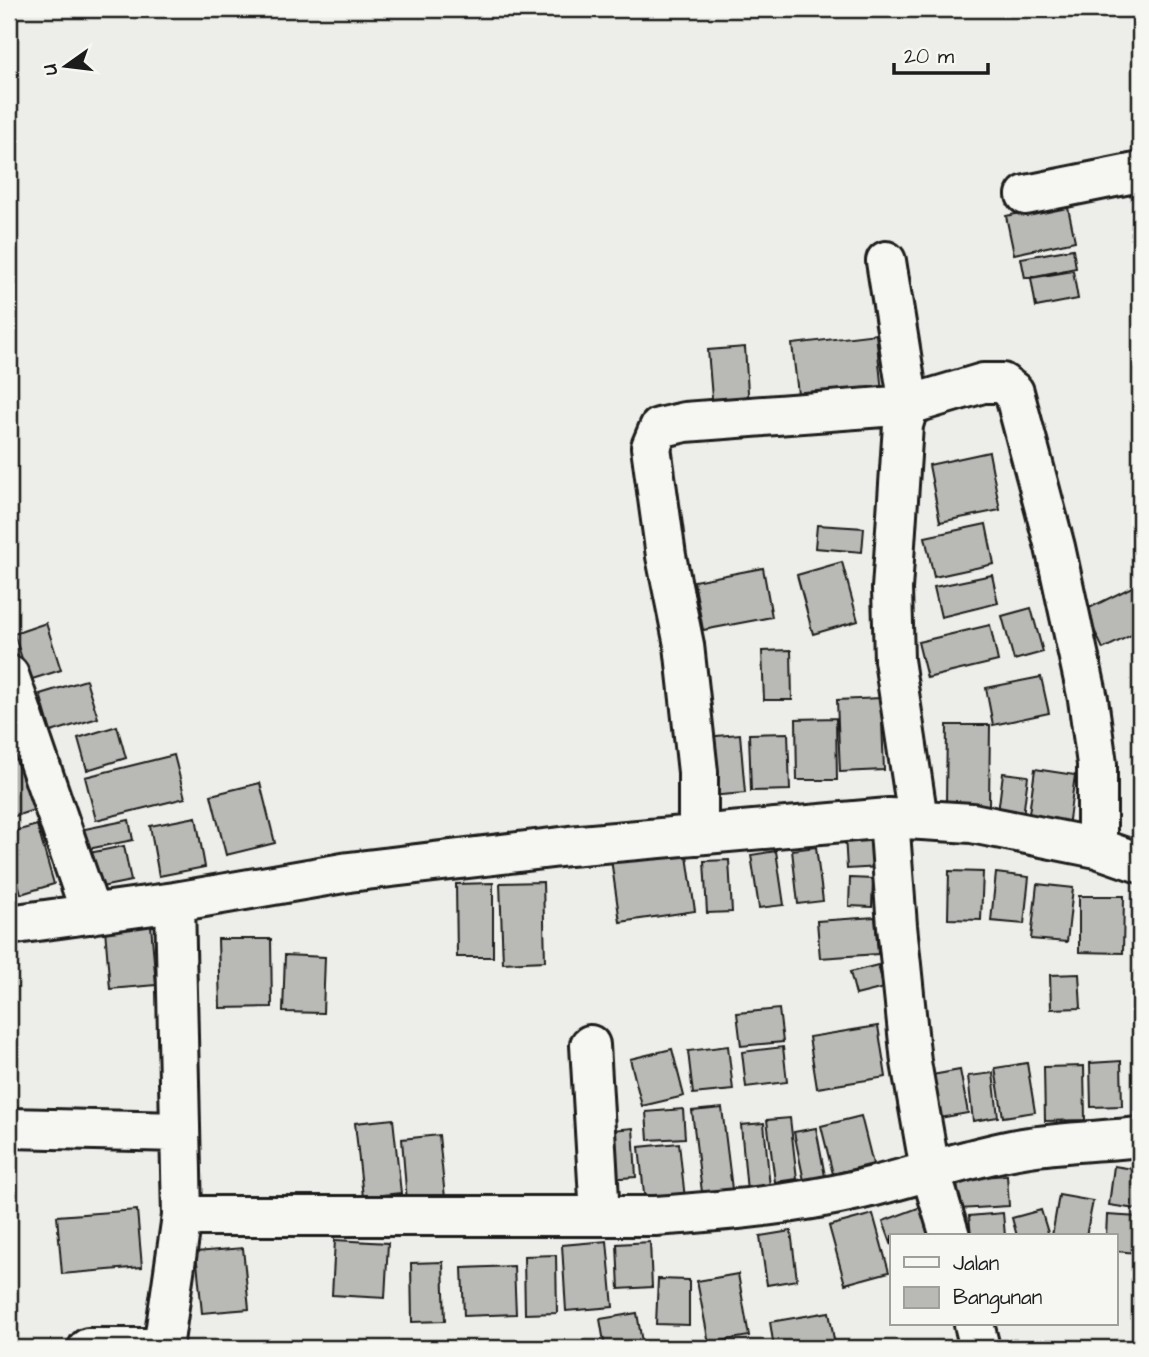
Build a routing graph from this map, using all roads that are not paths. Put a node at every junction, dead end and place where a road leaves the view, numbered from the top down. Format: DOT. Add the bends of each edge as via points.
graph roads {
  1 [pos="1140,172"];
  2 [pos="1026,195"];
  3 [pos="886,261"];
  4 [pos="909,405"];
  5 [pos="9,675"];
  6 [pos="904,819"];
  7 [pos="698,835"];
  8 [pos="1097,848"];
  9 [pos="1140,863"];
  10 [pos="175,902"];
  11 [pos="91,914"];
  12 [pos="9,925"];
  13 [pos="590,1045"];
  14 [pos="9,1128"];
  15 [pos="180,1132"];
  16 [pos="1140,1137"];
  17 [pos="930,1170"];
  18 [pos="182,1216"];
  19 [pos="600,1216"];
  20 [pos="949,1234"];
  21 [pos="974,1326"];
  22 [pos="88,1348"];
  23 [pos="163,1348"];
  24 [pos="980,1348"];
  1 -- 2 [label="street"];
  3 -- 4 [label="street"];
  4 -- 6 [label="street" via="903,425 892,589"];
  4 -- 7 [label="street" via="685,422 659,428 651,447 685,658 698,772"];
  4 -- 8 [label="street" via="983,383 1002,383 1014,392 1055,547 1088,699 1097,764"];
  5 -- 11 [label="street"];
  6 -- 7 [label="street"];
  6 -- 8 [label="street" via="972,823"];
  6 -- 17 [label="street" via="897,926 911,1062"];
  7 -- 10 [label="street" via="349,872"];
  8 -- 9 [label="street"];
  10 -- 11 [label="street"];
  10 -- 15 [label="street"];
  11 -- 12 [label="street"];
  13 -- 19 [label="street"];
  14 -- 15 [label="street"];
  15 -- 18 [label="street"];
  16 -- 17 [label="street" via="1022,1148"];
  17 -- 19 [label="street" via="792,1203 715,1212"];
  17 -- 20 [label="street"];
  18 -- 19 [label="street"];
  18 -- 23 [label="street"];
  21 -- 24 [label="street"];
  22 -- 23 [label="street"];
}
